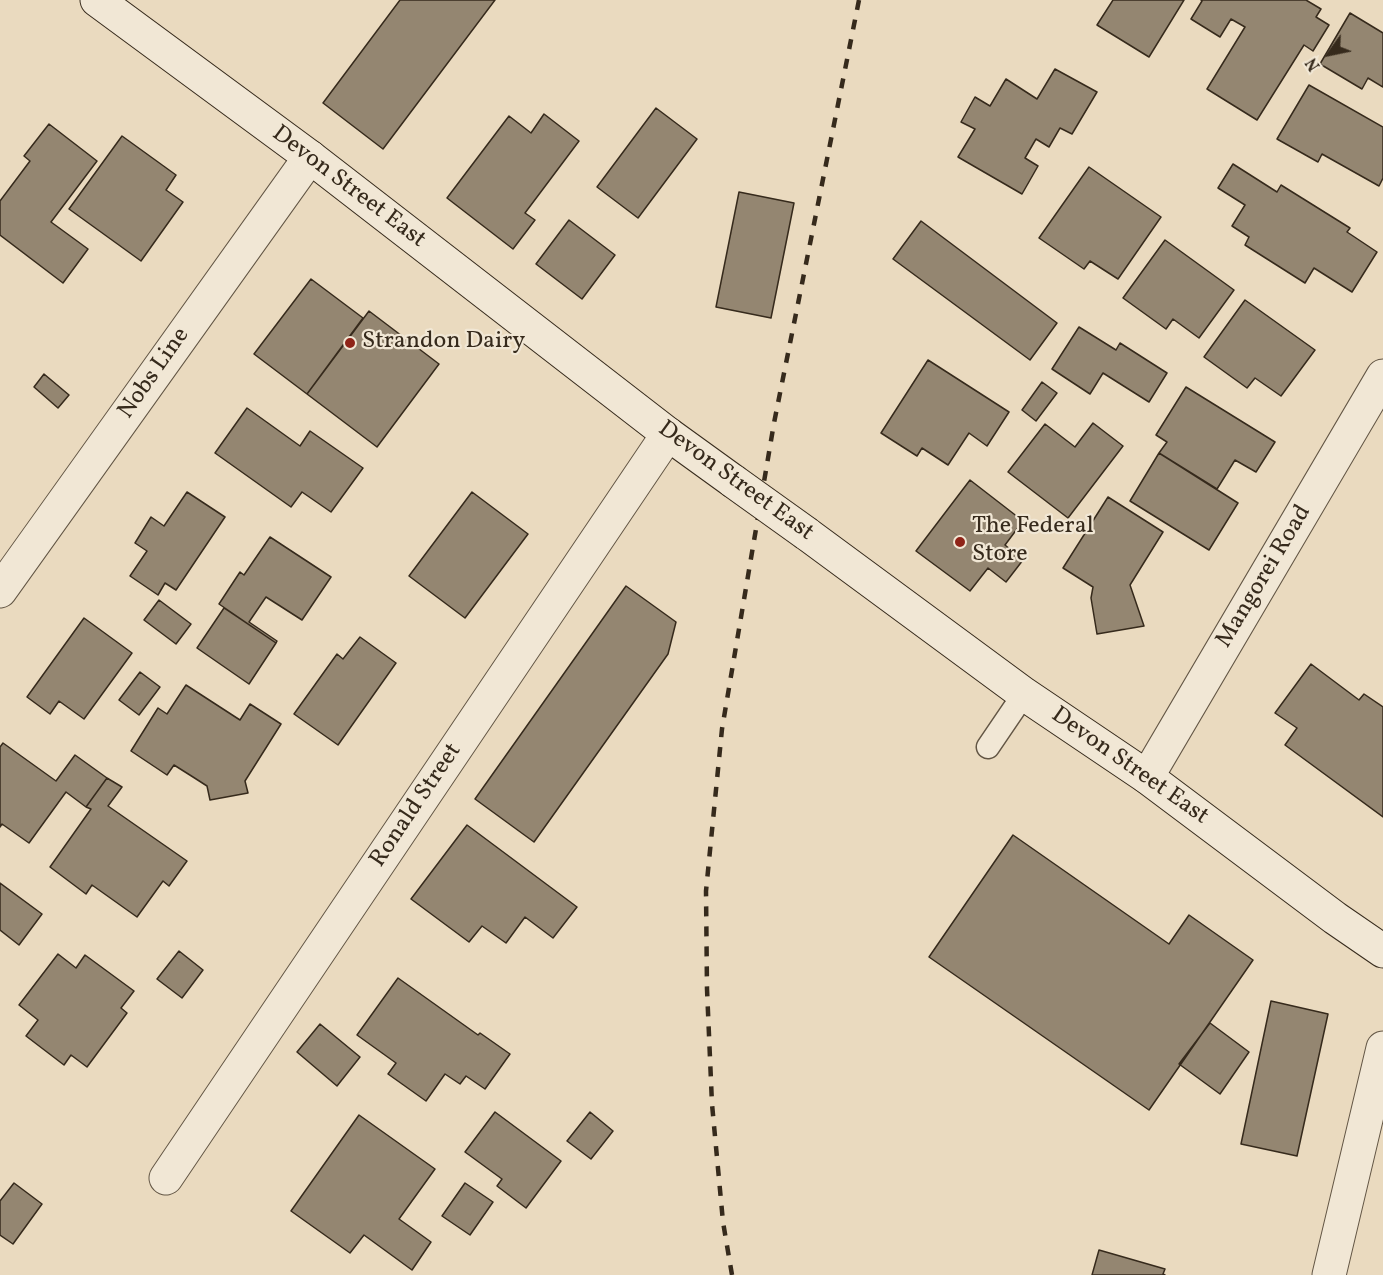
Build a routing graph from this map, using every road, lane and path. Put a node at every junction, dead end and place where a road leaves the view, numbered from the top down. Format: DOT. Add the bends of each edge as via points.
graph roads {
  1 [pos="97,0"];
  2 [pos="310,157"];
  3 [pos="1383,376"];
  4 [pos="668,434"];
  5 [pos="0,591"];
  6 [pos="1024,694"];
  7 [pos="988,747"];
  8 [pos="1147,777"];
  9 [pos="1383,951"];
  10 [pos="1383,1048"];
  11 [pos="166,1178"];
  12 [pos="1329,1275"];
  1 -- 2 [label="street, Devon Street East"];
  2 -- 4 [label="street, Devon Street East"];
  2 -- 5 [label="street, Nobs Line"];
  3 -- 8 [label="street, Mangorei Road"];
  4 -- 6 [label="street, Devon Street East, bridge"];
  4 -- 11 [label="street, Ronald Street"];
  6 -- 7 [label="lane"];
  6 -- 8 [label="street, Devon Street East"];
  8 -- 9 [label="street, Devon Street East"];
  10 -- 12 [label="street"];
}
